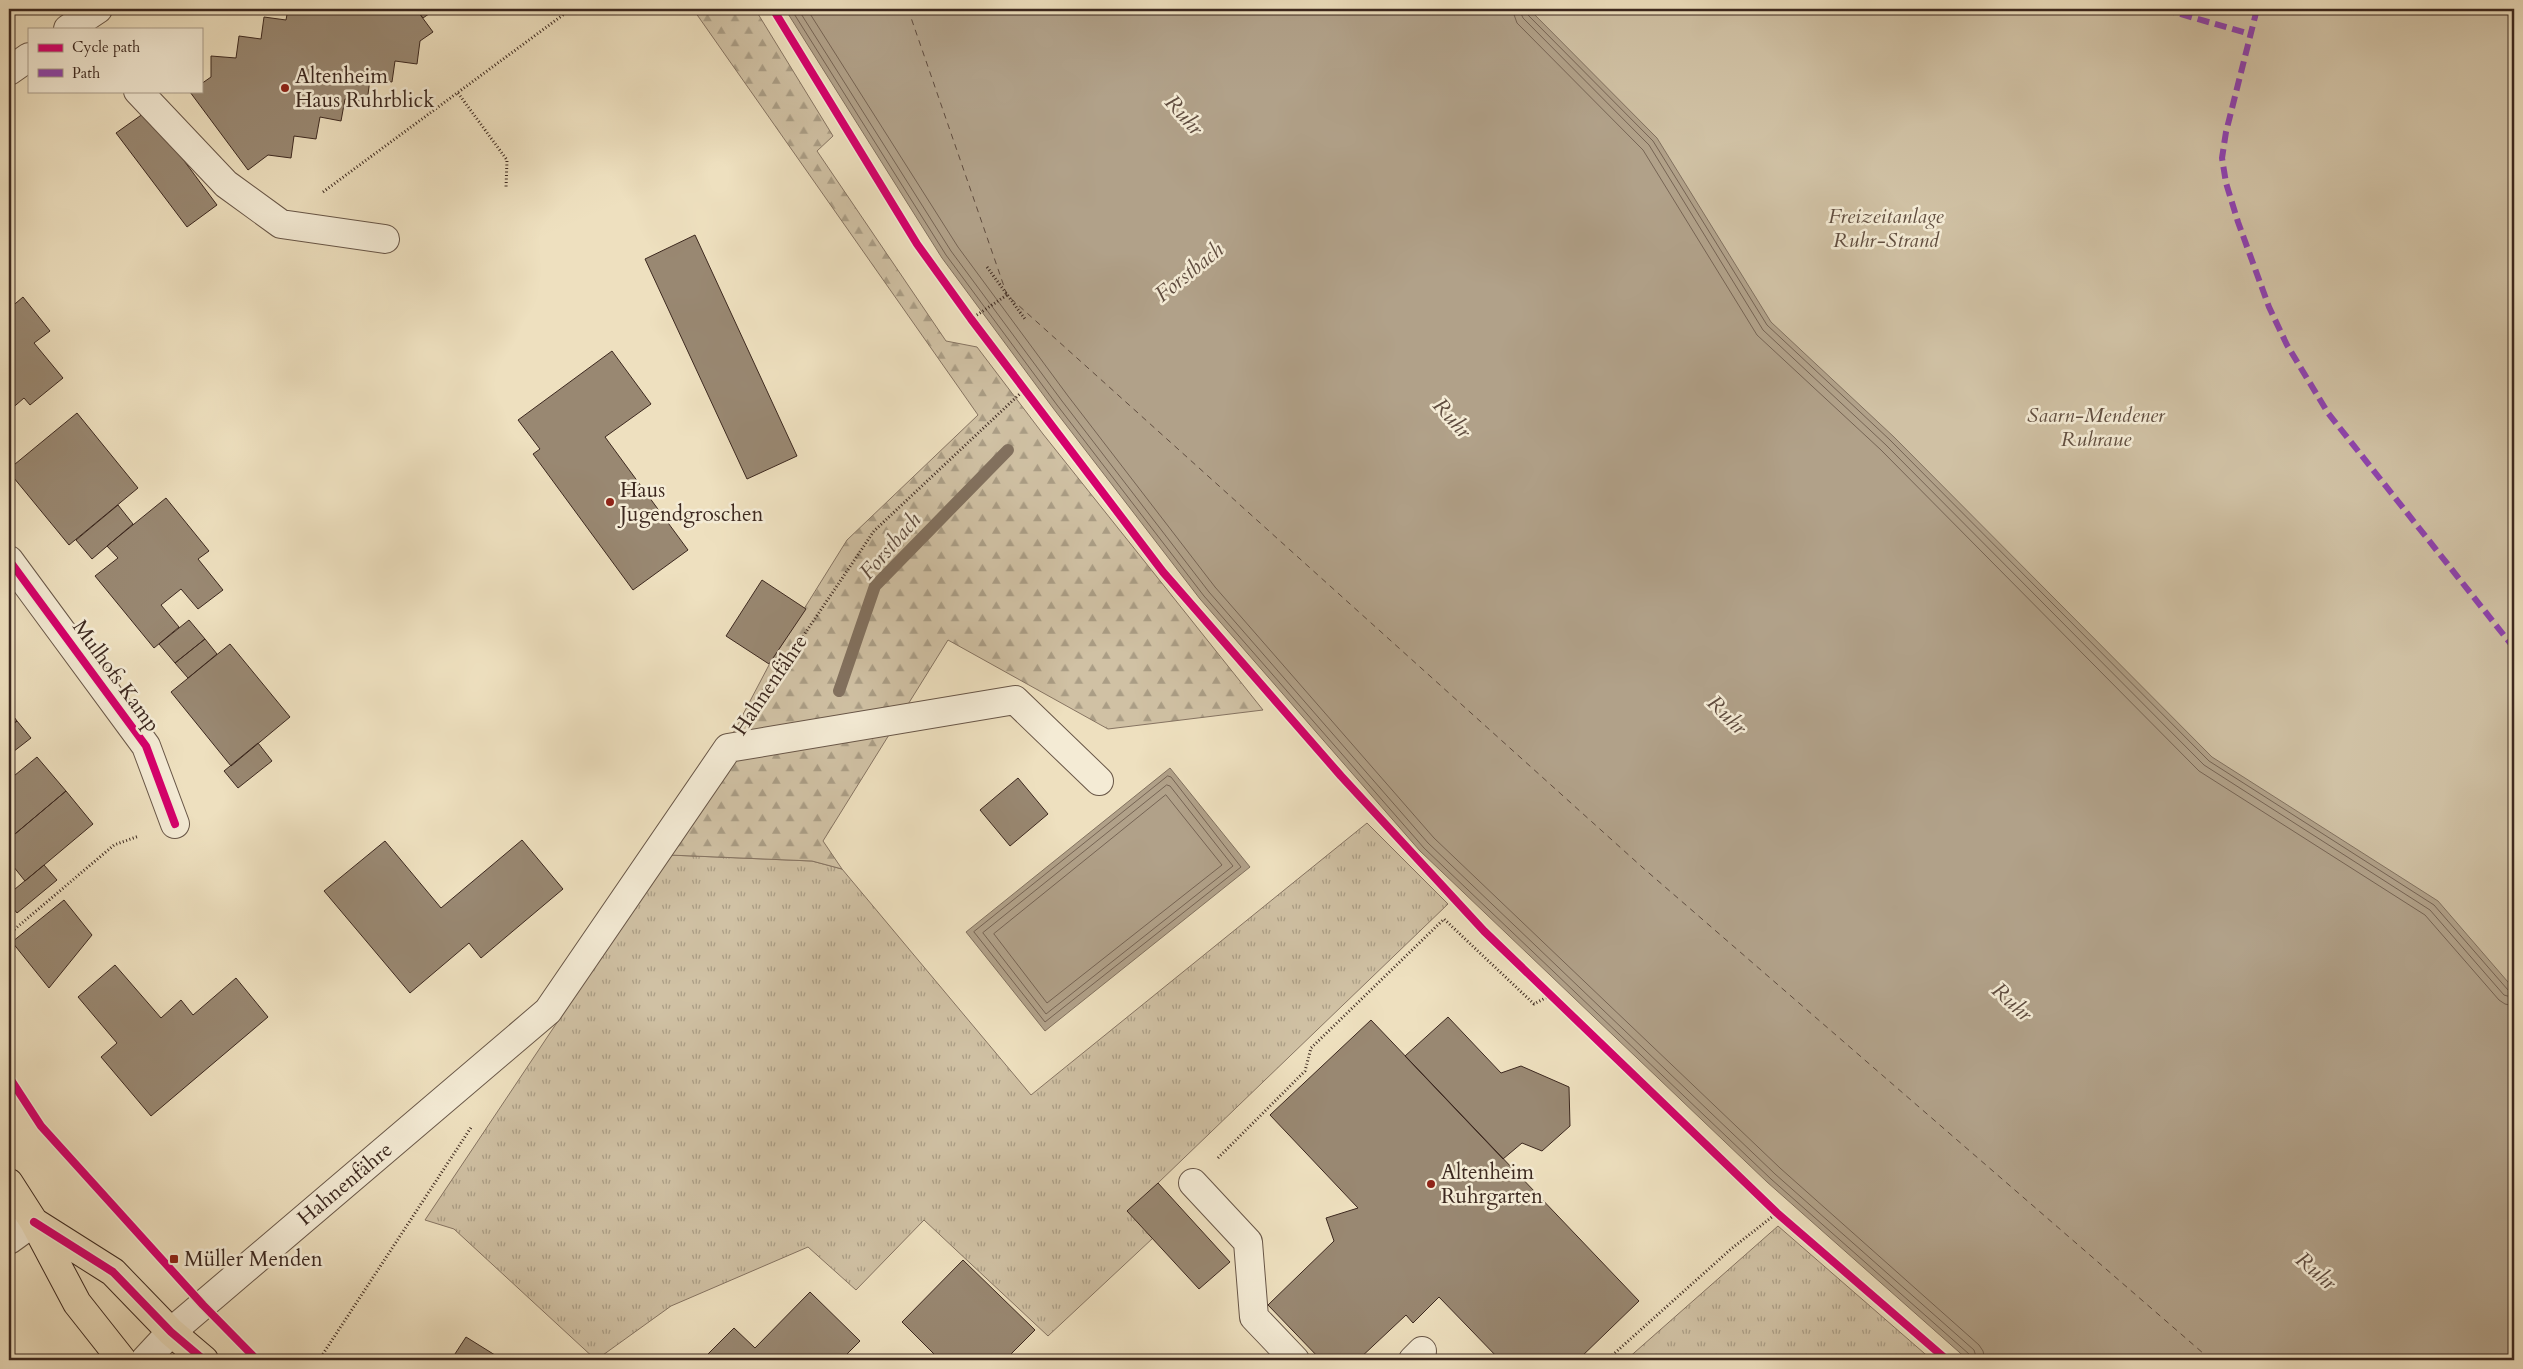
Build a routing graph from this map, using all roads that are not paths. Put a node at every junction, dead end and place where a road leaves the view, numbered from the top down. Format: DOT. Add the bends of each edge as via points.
graph roads {
  1 [pos="98,9"];
  2 [pos="70,28"];
  3 [pos="28,58"];
  4 [pos="9,71"];
  5 [pos="139,92"];
  6 [pos="385,239"];
  7 [pos="9,560"];
  8 [pos="1099,780"];
  9 [pos="175,824"];
  10 [pos="9,1183"];
  11 [pos="1193,1183"];
  12 [pos="34,1222"];
  13 [pos="9,1240"];
  14 [pos="171,1332"];
  15 [pos="122,1360"];
  16 [pos="145,1360"];
  17 [pos="204,1360"];
  18 [pos="1295,1360"];
  1 -- 2 [label="street"];
  3 -- 4 [label="street"];
  5 -- 6 [label="street" via="226,184 280,224"];
  7 -- 9 [label="street, Mulhofs Kamp" via="146,746"];
  8 -- 14 [label="street, Hahnenfähre" via="1015,700 728,748 548,1011"];
  10 -- 12 [label="main road"];
  11 -- 18 [label="street" via="1248,1242 1254,1317"];
  12 -- 13 [label="street"];
  12 -- 14 [label="main road" via="113,1272"];
  12 -- 15 [label="main road" via="76,1303"];
  14 -- 16 [label="street, Hahnenfähre"];
  14 -- 17 [label="main road"];
}
